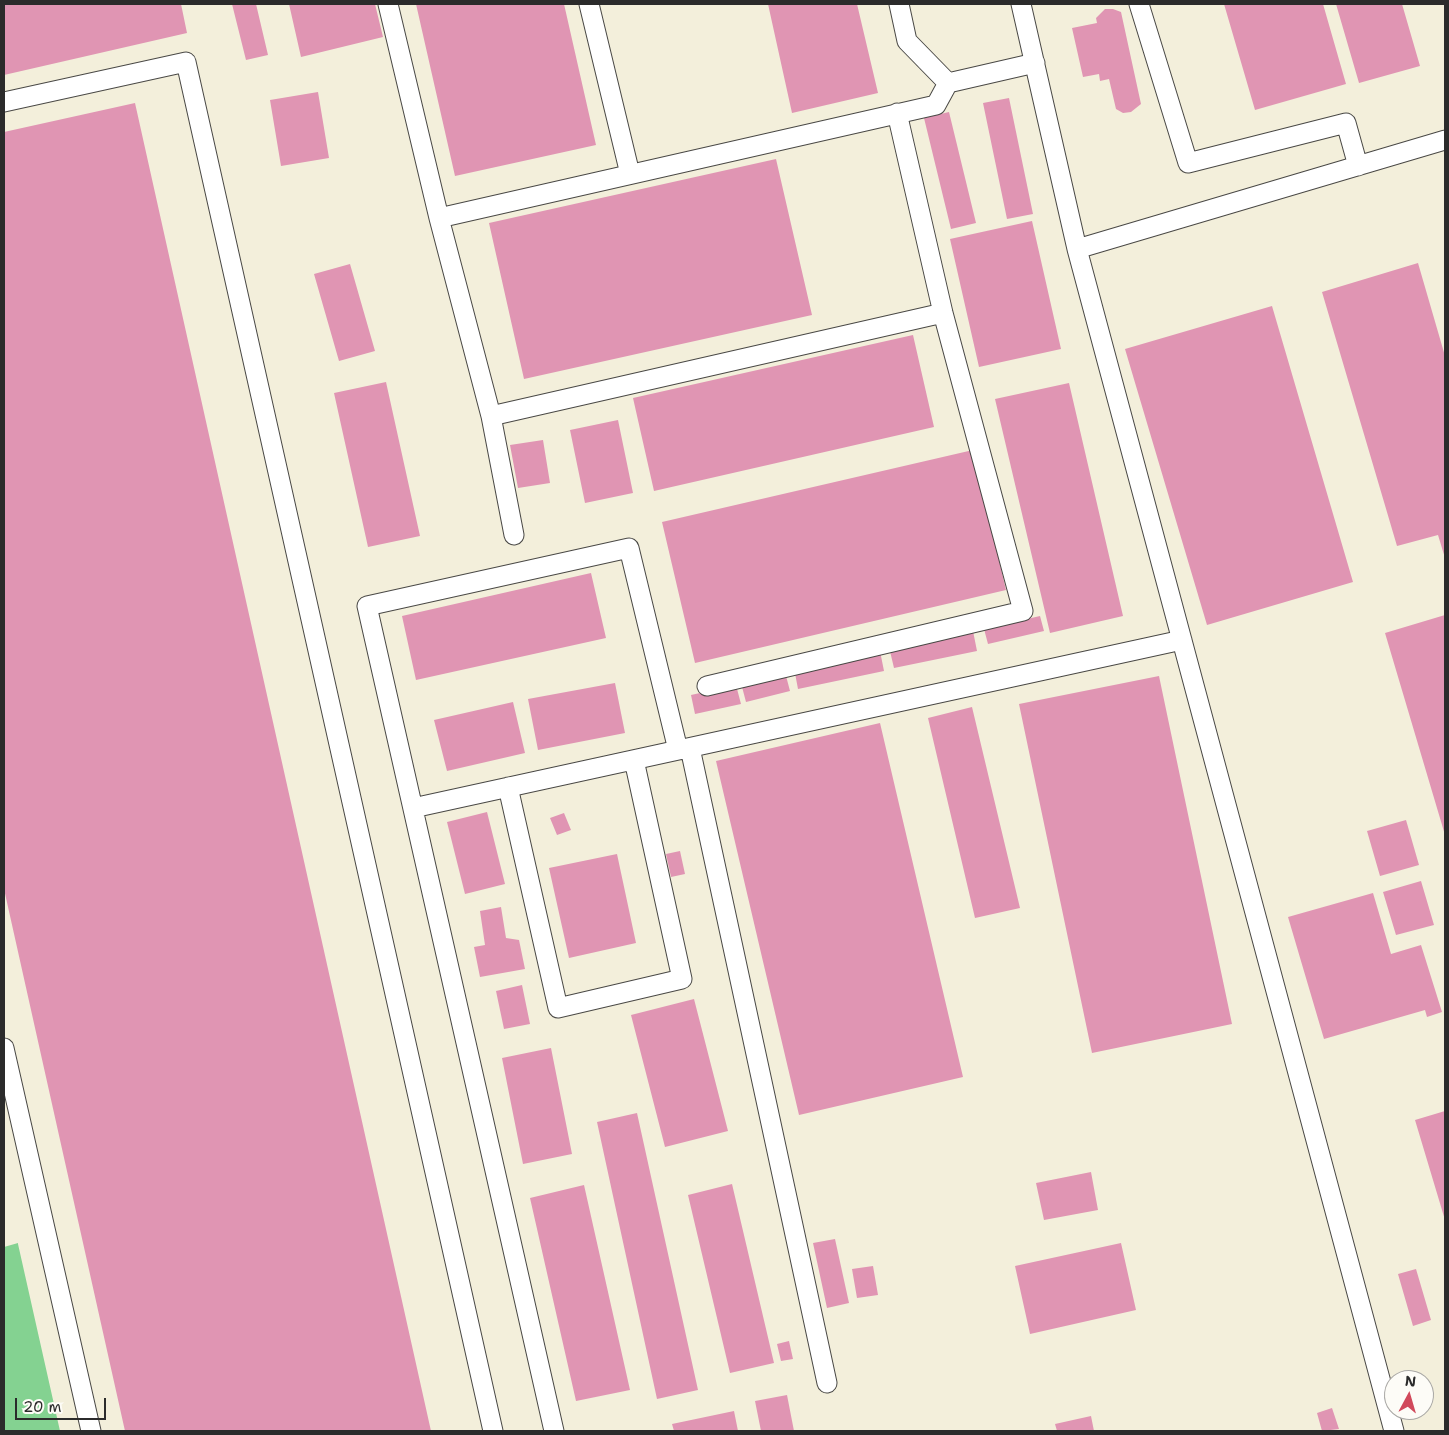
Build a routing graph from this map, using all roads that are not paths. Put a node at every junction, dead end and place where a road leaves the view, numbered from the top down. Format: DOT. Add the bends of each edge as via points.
graph roads {
  1 [pos="388,4"];
  2 [pos="589,4"];
  3 [pos="899,4"];
  4 [pos="1021,4"];
  5 [pos="1139,4"];
  6 [pos="1035,63"];
  7 [pos="948,83"];
  8 [pos="4,102"];
  9 [pos="897,113"];
  10 [pos="1445,140"];
  11 [pos="1358,166"];
  12 [pos="630,174"];
  13 [pos="439,218"];
  14 [pos="1077,250"];
  15 [pos="943,313"];
  16 [pos="491,416"];
  17 [pos="514,535"];
  18 [pos="1182,640"];
  19 [pos="707,686"];
  20 [pos="684,749"];
  21 [pos="634,760"];
  22 [pos="508,787"];
  23 [pos="414,808"];
  24 [pos="4,1048"];
  25 [pos="826,1383"];
  26 [pos="91,1431"];
  27 [pos="493,1431"];
  28 [pos="554,1431"];
  29 [pos="1394,1431"];
  1 -- 13 [label="lane"];
  2 -- 12 [label="lane"];
  3 -- 7 [label="lane" via="907,41"];
  4 -- 6 [label="lane"];
  5 -- 11 [label="lane" via="1188,163 1346,123"];
  6 -- 7 [label="lane"];
  6 -- 14 [label="lane"];
  7 -- 9 [label="lane" via="936,105"];
  8 -- 27 [label="lane" via="186,62"];
  9 -- 12 [label="lane"];
  9 -- 15 [label="lane"];
  10 -- 11 [label="lane"];
  11 -- 14 [label="lane"];
  12 -- 13 [label="lane"];
  13 -- 16 [label="lane"];
  14 -- 18 [label="lane"];
  15 -- 16 [label="lane"];
  15 -- 19 [label="lane" via="1024,611"];
  16 -- 17 [label="lane"];
  18 -- 20 [label="lane"];
  18 -- 29 [label="lane"];
  20 -- 21 [label="lane"];
  20 -- 23 [label="lane" via="629,548 367,606"];
  20 -- 25 [label="lane"];
  21 -- 22 [label="lane"];
  21 -- 22 [label="lane" via="682,979 558,1008"];
  22 -- 23 [label="lane"];
  23 -- 28 [label="lane"];
  24 -- 26 [label="lane"];
}
